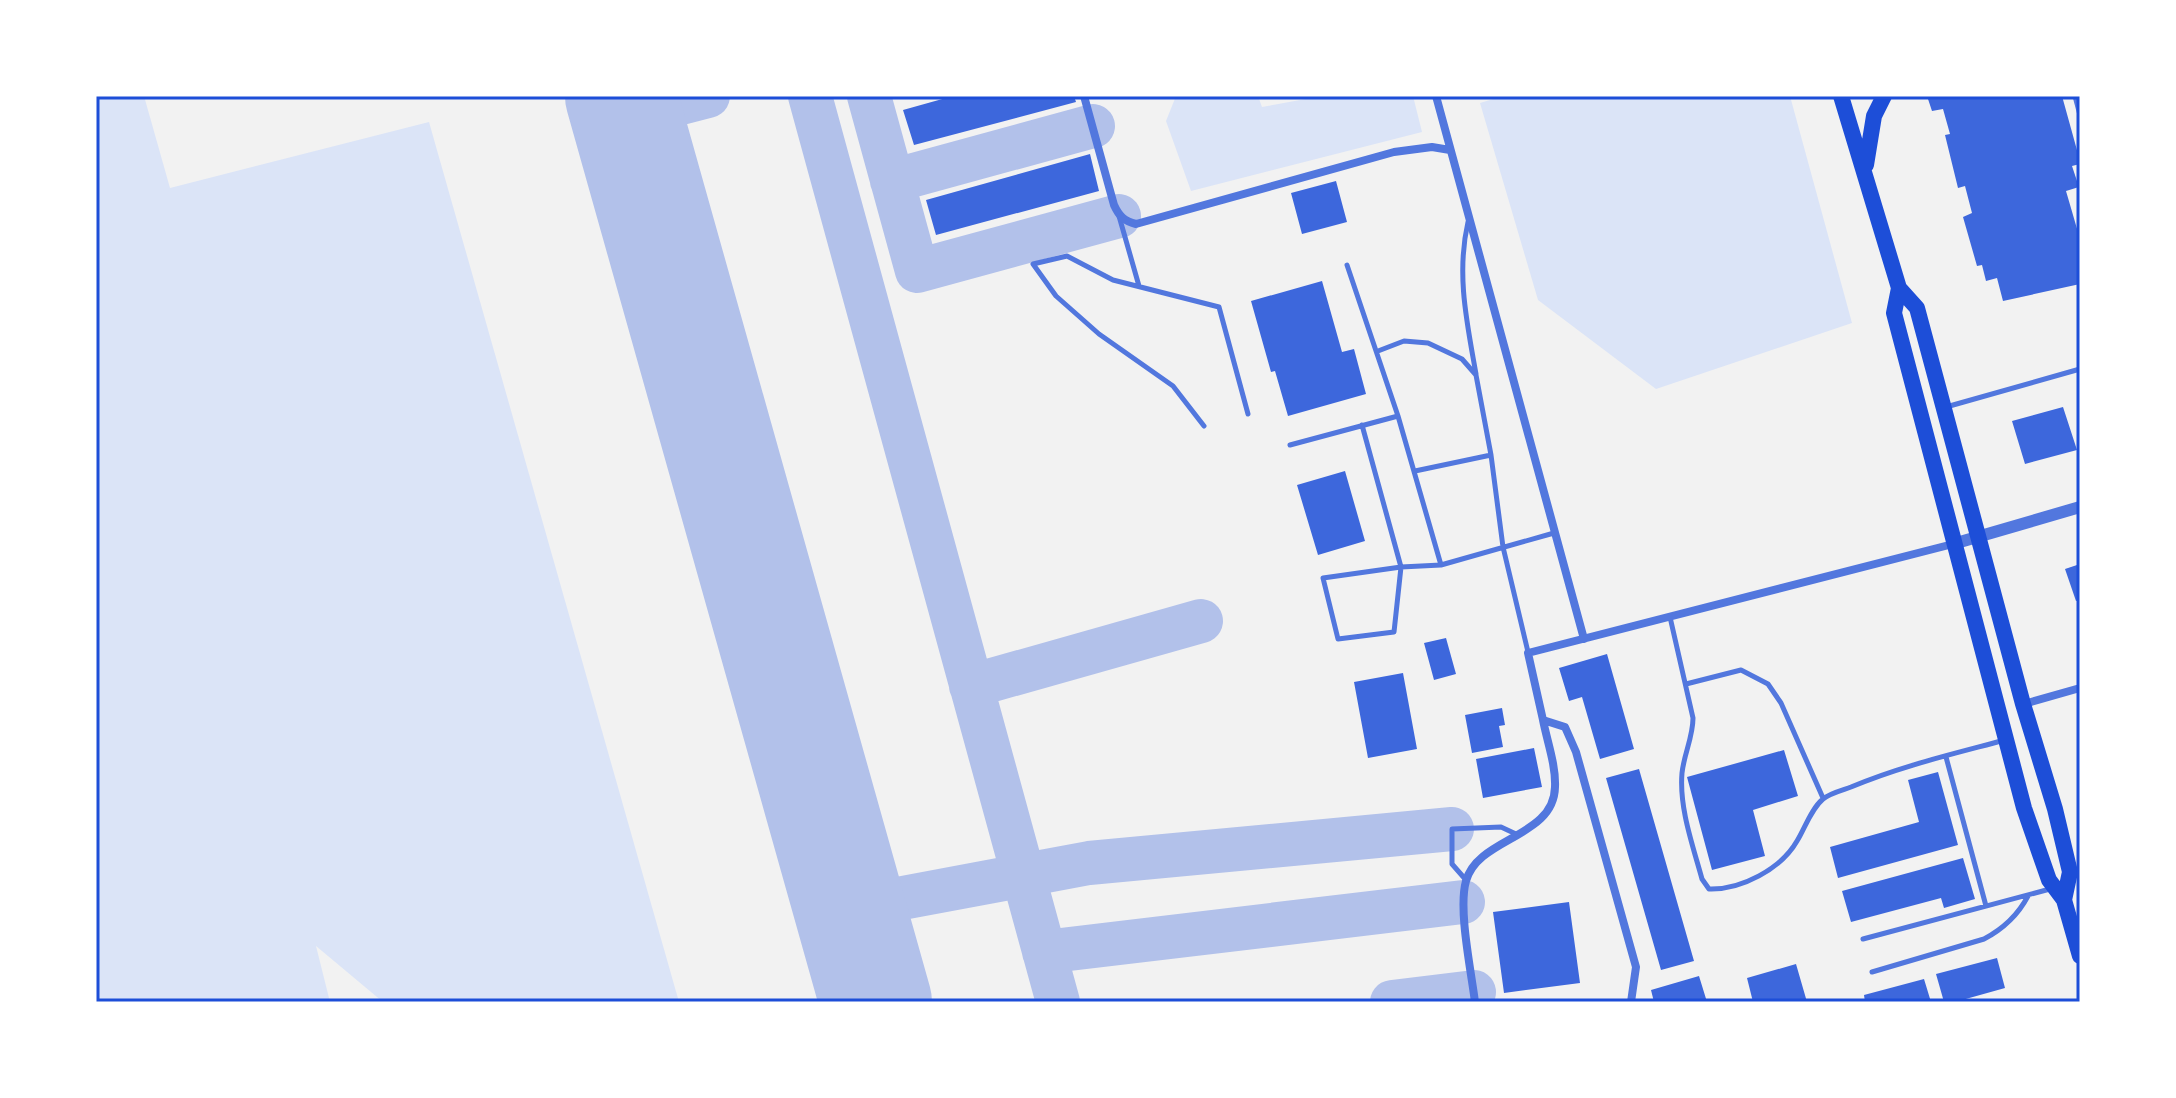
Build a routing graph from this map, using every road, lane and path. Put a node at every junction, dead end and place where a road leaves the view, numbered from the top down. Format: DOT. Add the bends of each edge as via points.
graph roads {
  1 [pos="1084,96"];
  2 [pos="1436,96"];
  3 [pos="1841,96"];
  4 [pos="1884,96"];
  5 [pos="2075,96"];
  6 [pos="2080,115"];
  7 [pos="1450,150"];
  8 [pos="1865,171"];
  9 [pos="1119,216"];
  10 [pos="1469,218"];
  11 [pos="1347,265"];
  12 [pos="1139,287"];
  13 [pos="1899,288"];
  14 [pos="1378,351"];
  15 [pos="2080,369"];
  16 [pos="1476,375"];
  17 [pos="1945,408"];
  18 [pos="1248,414"];
  19 [pos="1398,416"];
  20 [pos="1362,425"];
  21 [pos="1204,426"];
  22 [pos="1290,445"];
  23 [pos="1491,455"];
  24 [pos="1415,471"];
  25 [pos="2080,507"];
  26 [pos="1555,532"];
  27 [pos="1978,537"];
  28 [pos="1953,544"];
  29 [pos="1503,547"];
  30 [pos="1441,565"];
  31 [pos="1401,567"];
  32 [pos="1670,617"];
  33 [pos="1584,639"];
  34 [pos="1528,653"];
  35 [pos="1686,684"];
  36 [pos="2080,688"];
  37 [pos="2023,704"];
  38 [pos="1543,720"];
  39 [pos="2006,740"];
  40 [pos="1946,756"];
  41 [pos="1823,798"];
  42 [pos="1517,835"];
  43 [pos="1466,880"];
  44 [pos="2060,894"];
  45 [pos="2029,895"];
  46 [pos="1986,906"];
  47 [pos="1863,939"];
  48 [pos="2080,956"];
  49 [pos="1872,972"];
  50 [pos="1475,1002"];
  51 [pos="1631,1002"];
  1 -- 9 [label="street"];
  2 -- 7 [label="street"];
  3 -- 8 [label="main road"];
  4 -- 8 [label="main road" via="1874,116"];
  5 -- 6 [label="lane"];
  7 -- 9 [label="street" via="1394,152 1136,224"];
  7 -- 10 [label="street"];
  8 -- 13 [label="main road"];
  9 -- 12 [label="lane"];
  10 -- 16 [label="lane" via="1462,291"];
  10 -- 26 [label="street"];
  11 -- 14 [label="lane"];
  12 -- 18 [label="lane" via="1219,307"];
  12 -- 21 [label="lane" via="1067,256 1033,264 1056,296 1099,334 1173,386"];
  13 -- 17 [label="main road" via="1917,308"];
  13 -- 28 [label="main road" via="1894,313"];
  14 -- 16 [label="lane" via="1404,341 1428,343 1462,359"];
  14 -- 19 [label="lane"];
  15 -- 17 [label="lane"];
  16 -- 23 [label="lane"];
  17 -- 27 [label="main road"];
  19 -- 20 [label="lane"];
  19 -- 24 [label="lane"];
  20 -- 22 [label="lane"];
  20 -- 31 [label="lane"];
  23 -- 24 [label="lane"];
  23 -- 29 [label="lane"];
  24 -- 30 [label="lane"];
  25 -- 27 [label="street"];
  26 -- 29 [label="lane"];
  26 -- 33 [label="street"];
  27 -- 28 [label="street"];
  27 -- 37 [label="main road"];
  28 -- 32 [label="street"];
  28 -- 39 [label="main road"];
  29 -- 30 [label="lane"];
  29 -- 34 [label="lane"];
  30 -- 31 [label="lane"];
  31 -- 31 [label="lane" via="1323,578 1338,639 1394,632"];
  32 -- 33 [label="street"];
  32 -- 35 [label="lane"];
  33 -- 34 [label="street"];
  34 -- 38 [label="street"];
  35 -- 41 [label="lane" via="1741,670 1768,684"];
  35 -- 41 [label="lane" via="1693,733 1682,787 1702,879 1709,889 1766,872 1796,844"];
  36 -- 37 [label="street"];
  37 -- 44 [label="main road" via="2070,872"];
  38 -- 42 [label="street" via="1554,797 1547,811"];
  38 -- 51 [label="street" via="1565,727 1576,752 1636,967"];
  39 -- 40 [label="lane"];
  39 -- 44 [label="main road" via="2049,880"];
  40 -- 41 [label="lane" via="1889,771"];
  40 -- 46 [label="lane"];
  42 -- 43 [label="street" via="1482,857"];
  42 -- 43 [label="lane" via="1501,827 1452,829 1452,864"];
  43 -- 50 [label="street" via="1463,902"];
  44 -- 45 [label="lane"];
  44 -- 48 [label="main road"];
  45 -- 46 [label="lane"];
  45 -- 49 [label="lane" via="2020,912 1984,939"];
  46 -- 47 [label="lane"];
}
